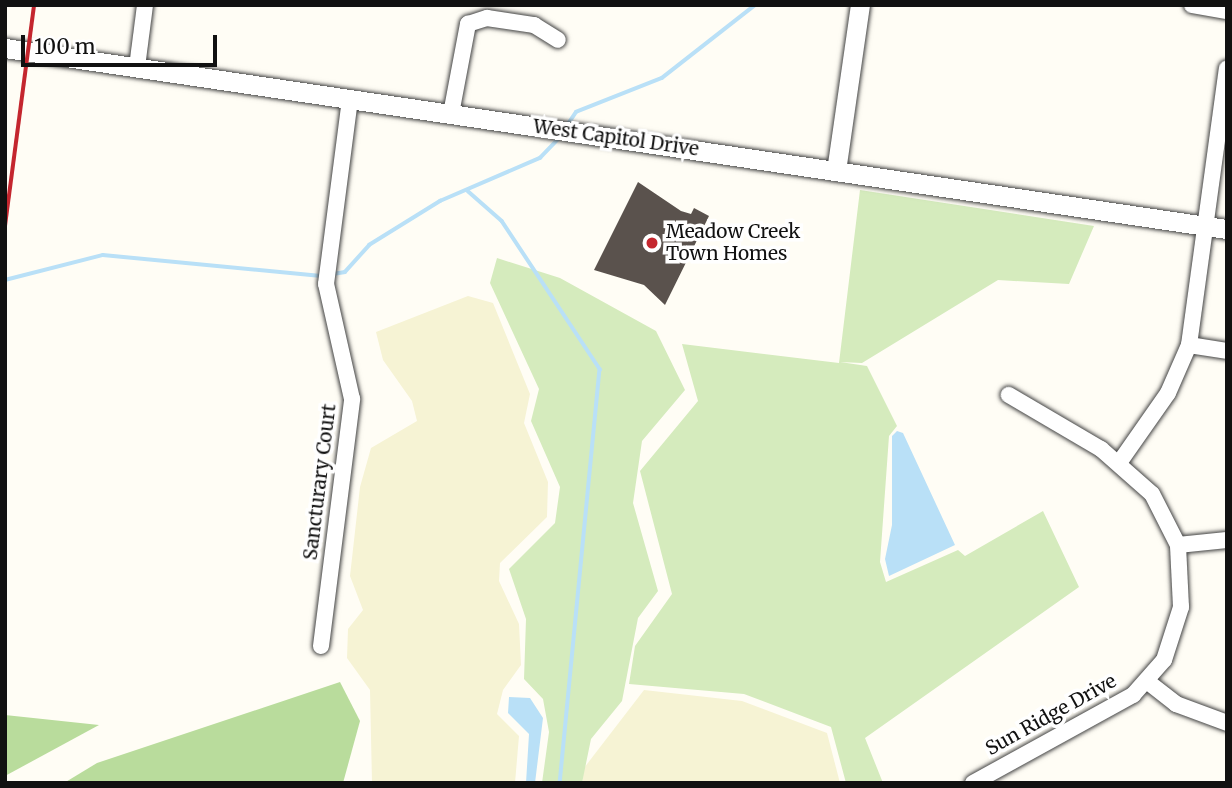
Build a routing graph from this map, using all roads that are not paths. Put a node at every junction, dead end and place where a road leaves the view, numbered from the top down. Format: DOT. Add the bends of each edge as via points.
graph roads {
  1 [pos="145,5"];
  2 [pos="860,5"];
  3 [pos="1192,5"];
  4 [pos="1227,11"];
  5 [pos="558,40"];
  6 [pos="5,48"];
  7 [pos="137,67"];
  8 [pos="1227,69"];
  9 [pos="350,99"];
  10 [pos="451,114"];
  11 [pos="836,171"];
  12 [pos="1205,225"];
  13 [pos="1227,229"];
  14 [pos="1189,345"];
  15 [pos="1227,351"];
  16 [pos="1009,395"];
  17 [pos="1119,463"];
  18 [pos="1227,541"];
  19 [pos="1178,545"];
  20 [pos="321,646"];
  21 [pos="1148,682"];
  22 [pos="1227,723"];
  23 [pos="973,783"];
  1 -- 7 [label="street"];
  2 -- 11 [label="street"];
  3 -- 4 [label="street"];
  5 -- 10 [label="street" via="534,25 487,18 468,24"];
  6 -- 7 [label="street, West Capitol Drive"];
  7 -- 9 [label="street, West Capitol Drive"];
  8 -- 12 [label="street"];
  9 -- 10 [label="street, West Capitol Drive"];
  9 -- 20 [label="street, Sancturary Court" via="326,284 352,400"];
  10 -- 11 [label="street, West Capitol Drive"];
  11 -- 12 [label="street, West Capitol Drive"];
  12 -- 13 [label="street, West Capitol Drive"];
  12 -- 14 [label="street"];
  14 -- 15 [label="street"];
  14 -- 17 [label="street" via="1168,393"];
  16 -- 17 [label="street, Sun Ridge Drive"];
  17 -- 19 [label="street, Sun Ridge Drive" via="1152,494"];
  18 -- 19 [label="street"];
  19 -- 21 [label="street, Sun Ridge Drive" via="1177,627"];
  21 -- 22 [label="street" via="1176,704"];
  21 -- 23 [label="street, Sun Ridge Drive" via="1113,708"];
}
